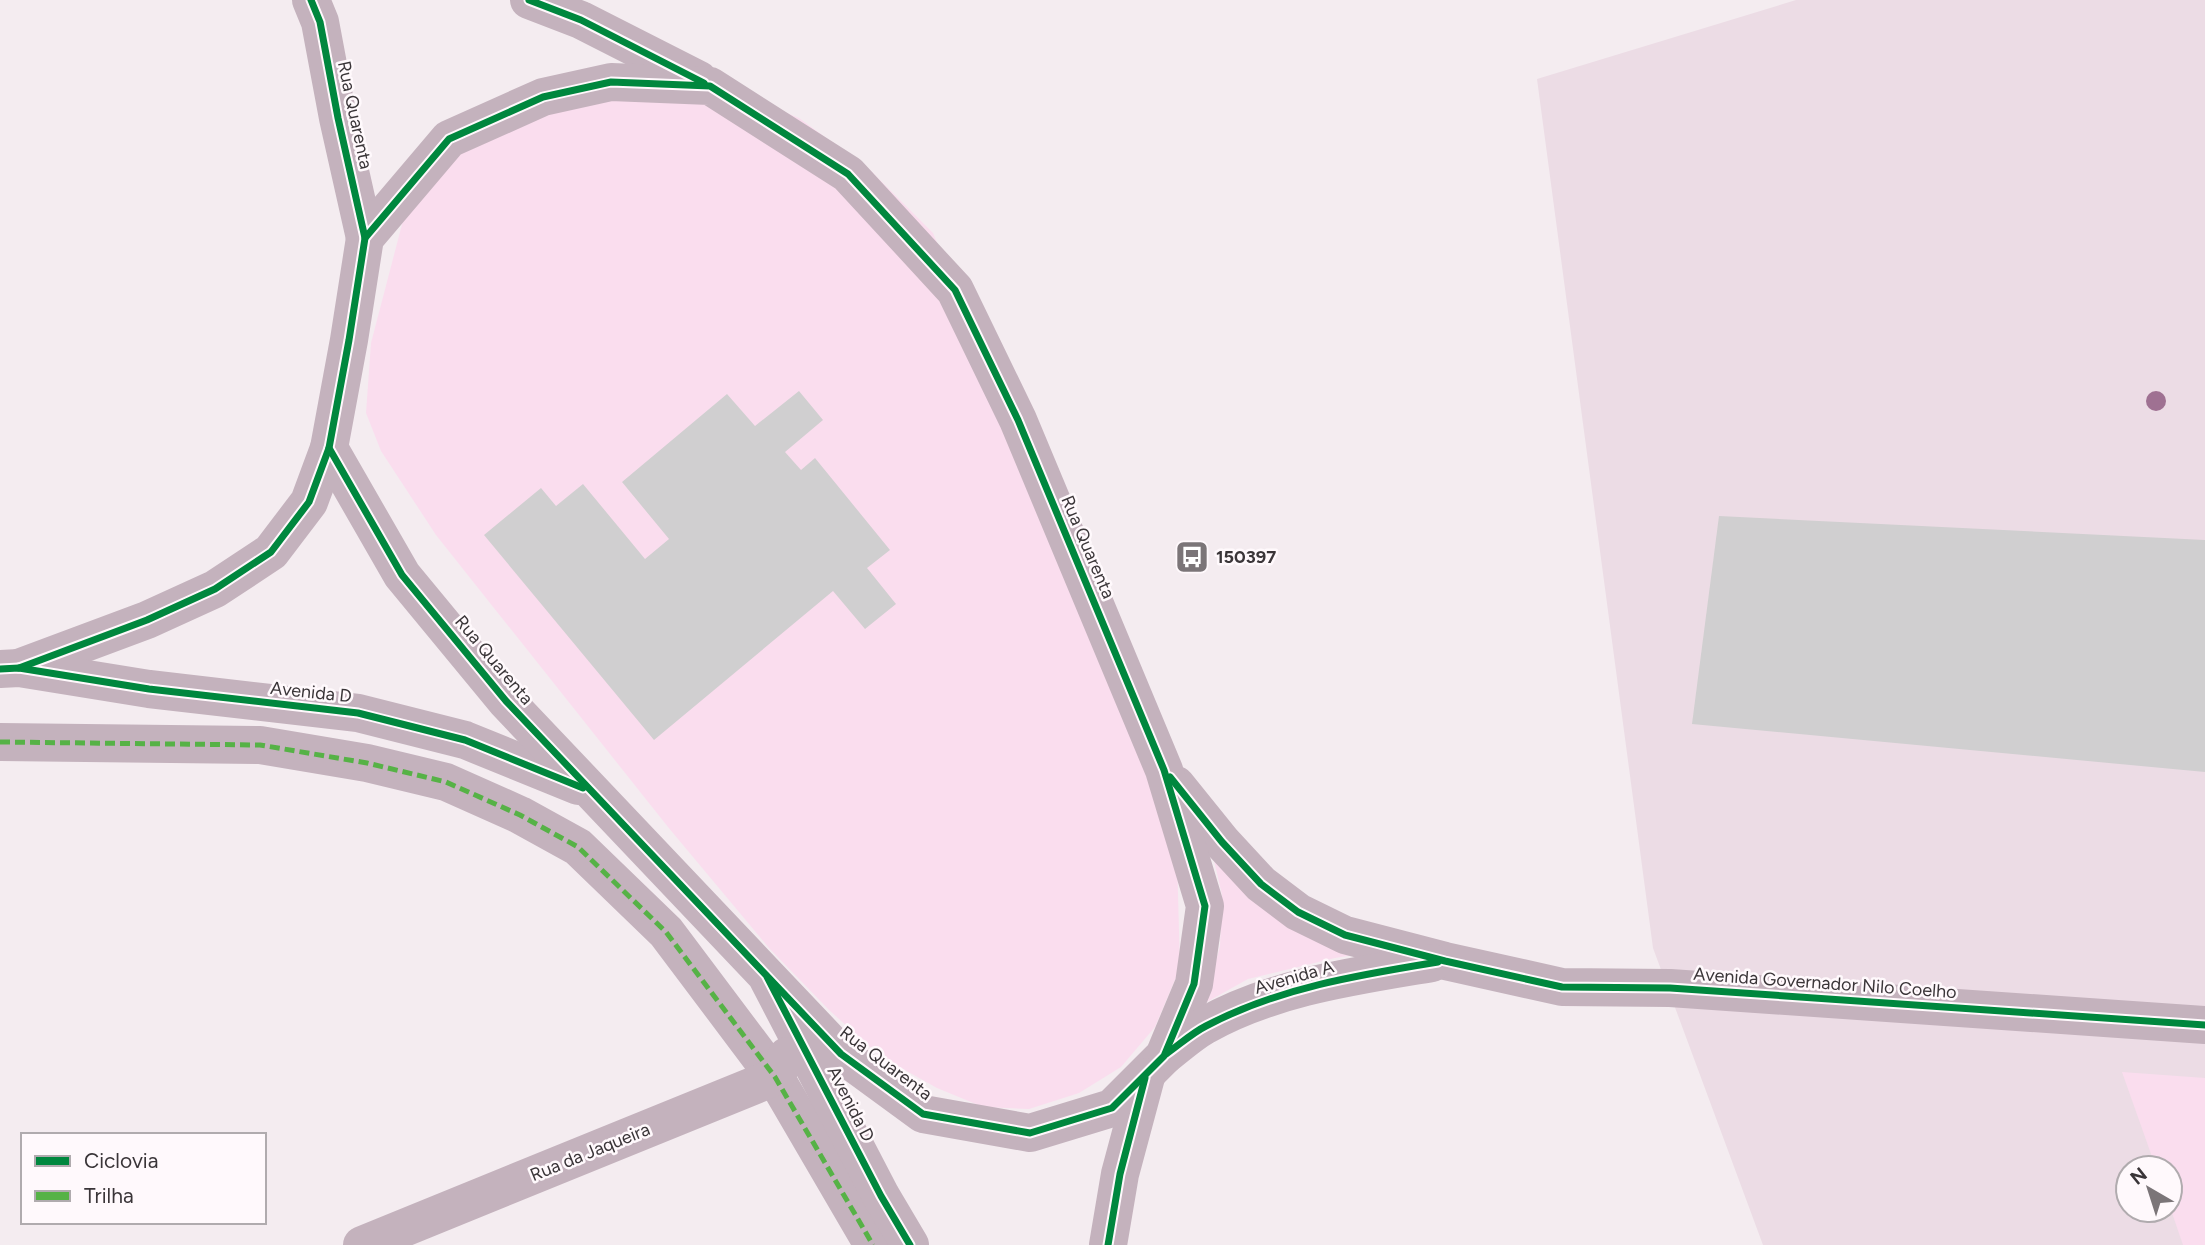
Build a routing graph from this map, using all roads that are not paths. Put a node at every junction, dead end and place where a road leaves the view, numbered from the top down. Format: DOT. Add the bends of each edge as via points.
graph roads {
  1 [pos="311,0"];
  2 [pos="529,0"];
  3 [pos="595,10"];
  4 [pos="710,86"];
  5 [pos="365,238"];
  6 [pos="329,448"];
  7 [pos="9,669"];
  8 [pos="0,742"];
  9 [pos="1164,770"];
  10 [pos="589,791"];
  11 [pos="1445,961"];
  12 [pos="766,975"];
  13 [pos="2205,1025"];
  14 [pos="798,1036"];
  15 [pos="1155,1065"];
  16 [pos="775,1077"];
  17 [pos="865,1228"];
  18 [pos="362,1245"];
  19 [pos="910,1245"];
  20 [pos="1108,1245"];
  1 -- 5 [label="street, Rua Quarenta" via="320,22"];
  2 -- 3 [label="street, Rua Quarenta"];
  3 -- 4 [label="street, Rua Quarenta"];
  4 -- 5 [label="street" via="611,82 543,97 449,139"];
  4 -- 9 [label="street, Rua Quarenta" via="848,174 955,290 1018,421"];
  5 -- 6 [label="street, Rua Quarenta"];
  6 -- 7 [label="street, Avenida D" via="309,502 271,552 204,594 147,620"];
  6 -- 10 [label="street, Rua Quarenta" via="402,575 506,701"];
  7 -- 10 [label="street, Avenida D" via="358,713 465,740"];
  8 -- 16 [label="street, Avenida D" via="260,745 446,782 578,847 666,932"];
  9 -- 11 [label="street, Avenida Governador Nilo Coelho" via="1261,884 1298,912 1345,935"];
  9 -- 15 [label="street, Rua Quarenta" via="1205,906 1194,984"];
  10 -- 12 [label="street, Rua Quarenta"];
  11 -- 13 [label="street, Avenida Governador Nilo Coelho" via="1562,987 1670,988"];
  11 -- 15 [label="street, Avenida A" via="1332,980 1267,998 1203,1027"];
  12 -- 14 [label="street, Avenida D"];
  12 -- 15 [label="street, Rua Quarenta" via="842,1054 923,1114 1030,1133 1112,1108"];
  14 -- 16 [label="street"];
  14 -- 17 [label="street, Avenida D"];
  15 -- 20 [label="street" via="1120,1174"];
  16 -- 17 [label="street, Avenida D"];
  16 -- 18 [label="street, Rua da Jaqueira"];
  17 -- 19 [label="street, Avenida D"];
}
